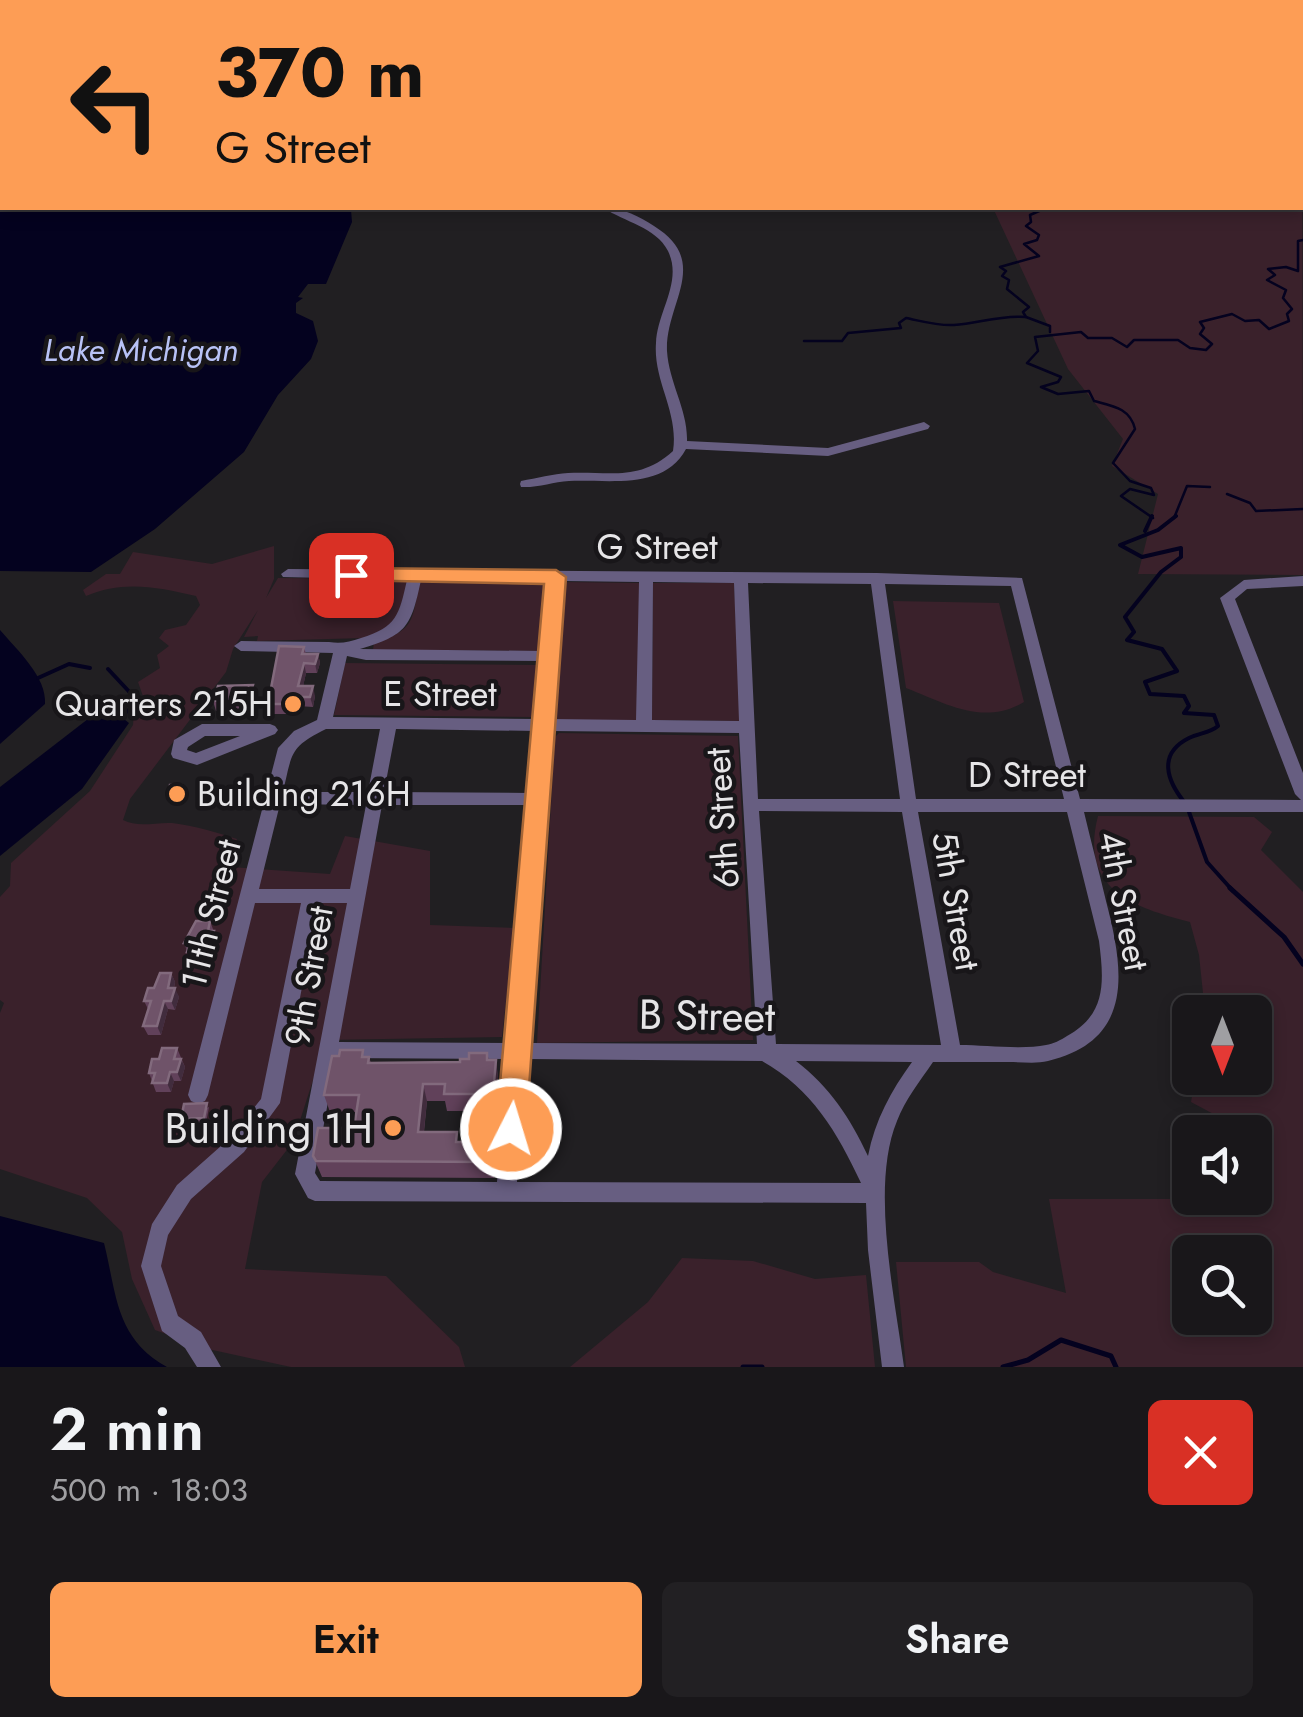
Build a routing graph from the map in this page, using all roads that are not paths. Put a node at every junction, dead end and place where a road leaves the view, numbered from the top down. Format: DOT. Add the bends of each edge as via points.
graph roads {
  1 [pos="614,210"];
  2 [pos="924,426"];
  3 [pos="681,445"];
  4 [pos="526,484"];
  5 [pos="288,574"];
  6 [pos="415,575"];
  7 [pos="556,577"];
  8 [pos="646,577"];
  9 [pos="741,577"];
  10 [pos="876,578"];
  11 [pos="1303,581"];
  12 [pos="1020,591"];
  13 [pos="241,646"];
  14 [pos="341,649"];
  15 [pos="548,656"];
  16 [pos="389,724"];
  17 [pos="544,725"];
  18 [pos="644,726"];
  19 [pos="316,727"];
  20 [pos="746,727"];
  21 [pos="270,730"];
  22 [pos="286,748"];
  23 [pos="1303,794"];
  24 [pos="274,798"];
  25 [pos="537,799"];
  26 [pos="376,800"];
  27 [pos="750,805"];
  28 [pos="909,805"];
  29 [pos="1074,805"];
  30 [pos="1303,806"];
  31 [pos="250,896"];
  32 [pos="311,896"];
  33 [pos="356,896"];
  34 [pos="1081,1039"];
  35 [pos="329,1050"];
  36 [pos="518,1050"];
  37 [pos="768,1054"];
  38 [pos="928,1054"];
  39 [pos="952,1055"];
  40 [pos="198,1095"];
  41 [pos="874,1192"];
  42 [pos="506,1193"];
  43 [pos="210,1367"];
  44 [pos="893,1367"];
  1 -- 3 [label="street" via="663,238 676,259 676,293 661,344"];
  2 -- 3 [label="street" via="828,452"];
  3 -- 4 [label="street" via="669,463 641,476"];
  5 -- 6 [label="street, G Street"];
  6 -- 7 [label="street, G Street"];
  6 -- 14 [label="street" via="398,631"];
  7 -- 8 [label="street, G Street"];
  7 -- 15 [label="street"];
  8 -- 9 [label="street, G Street"];
  8 -- 18 [label="street"];
  9 -- 10 [label="street, G Street"];
  9 -- 20 [label="street, 6th Street"];
  10 -- 12 [label="street, G Street" via="1017,581"];
  10 -- 28 [label="street, 5th Street"];
  11 -- 23 [label="street" via="1238,587 1227,598"];
  12 -- 29 [label="street, 4th Street"];
  13 -- 14 [label="street"];
  14 -- 15 [label="street" via="366,656"];
  14 -- 19 [label="street"];
  15 -- 17 [label="street"];
  16 -- 17 [label="street, E Street"];
  16 -- 19 [label="street, E Street"];
  16 -- 26 [label="street, 9th Street"];
  17 -- 18 [label="street, E Street"];
  17 -- 25 [label="street"];
  18 -- 20 [label="street, E Street"];
  19 -- 21 [label="street, E Street"];
  19 -- 22 [label="street"];
  20 -- 27 [label="street, 6th Street"];
  21 -- 21 [label="street, E Street" via="202,730 186,737 179,754 197,759"];
  21 -- 22 [label="street"];
  22 -- 24 [label="street, 11th Street"];
  24 -- 26 [label="street"];
  24 -- 31 [label="street, 11th Street"];
  25 -- 26 [label="street"];
  25 -- 36 [label="street"];
  26 -- 33 [label="street, 9th Street"];
  27 -- 28 [label="street, D Street"];
  27 -- 37 [label="street, 6th Street"];
  28 -- 29 [label="street, D Street"];
  28 -- 39 [label="street, 5th Street"];
  29 -- 30 [label="street, D Street"];
  29 -- 34 [label="street, 4th Street" via="1114,976 1107,1009"];
  31 -- 32 [label="street"];
  31 -- 40 [label="street, 11th Street"];
  32 -- 33 [label="street"];
  32 -- 43 [label="street" via="270,1103 237,1146 184,1192 159,1231 151,1266 170,1323"];
  33 -- 35 [label="street, 9th Street"];
  34 -- 39 [label="street, B Street" via="1045,1054"];
  35 -- 36 [label="street, B Street"];
  35 -- 42 [label="street, 9th Street" via="307,1182 326,1193"];
  36 -- 37 [label="street, B Street"];
  36 -- 42 [label="street"];
  37 -- 38 [label="street, B Street"];
  37 -- 41 [label="street" via="823,1094"];
  38 -- 39 [label="street, B Street"];
  38 -- 41 [label="street" via="882,1134"];
  41 -- 42 [label="street"];
  41 -- 44 [label="street"];
}
